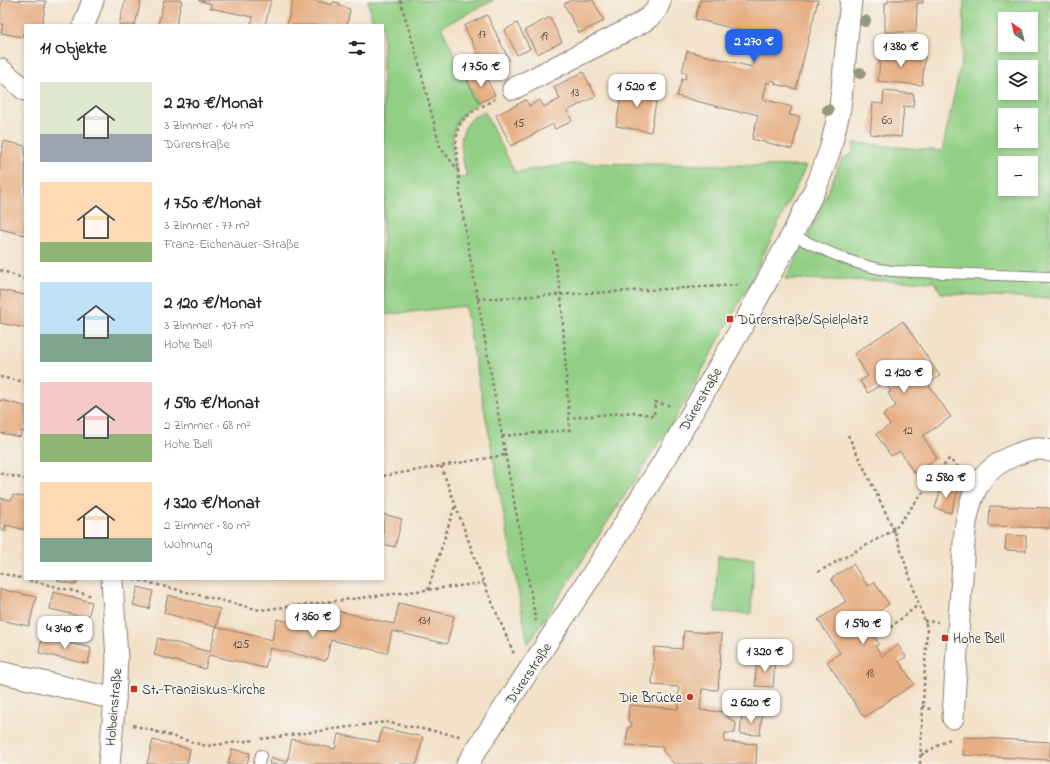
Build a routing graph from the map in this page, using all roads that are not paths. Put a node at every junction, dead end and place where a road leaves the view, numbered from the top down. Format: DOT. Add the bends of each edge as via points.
graph roads {
  1 [pos="93,0"];
  2 [pos="660,0"];
  3 [pos="851,0"];
  4 [pos="84,24"];
  5 [pos="0,69"];
  6 [pos="24,89"];
  7 [pos="513,89"];
  8 [pos="792,235"];
  9 [pos="1050,277"];
  10 [pos="1050,451"];
  11 [pos="112,580"];
  12 [pos="0,672"];
  13 [pos="115,699"];
  14 [pos="953,728"];
  15 [pos="109,764"];
  16 [pos="467,764"];
  1 -- 4 [label="street"];
  2 -- 7 [label="street" via="651,17"];
  3 -- 8 [label="street, Dürerstraße" via="840,108 830,150"];
  5 -- 6 [label="street"];
  8 -- 9 [label="lane" via="836,257 873,268 892,271"];
  8 -- 16 [label="street, Dürerstraße" via="693,411 601,561"];
  10 -- 14 [label="street" via="1044,448 1025,450 1002,461 979,484 971,502 966,525 958,624"];
  11 -- 13 [label="street, Holbeinstraße" via="118,659"];
  12 -- 13 [label="street"];
  13 -- 15 [label="street, Holbeinstraße"];
}
